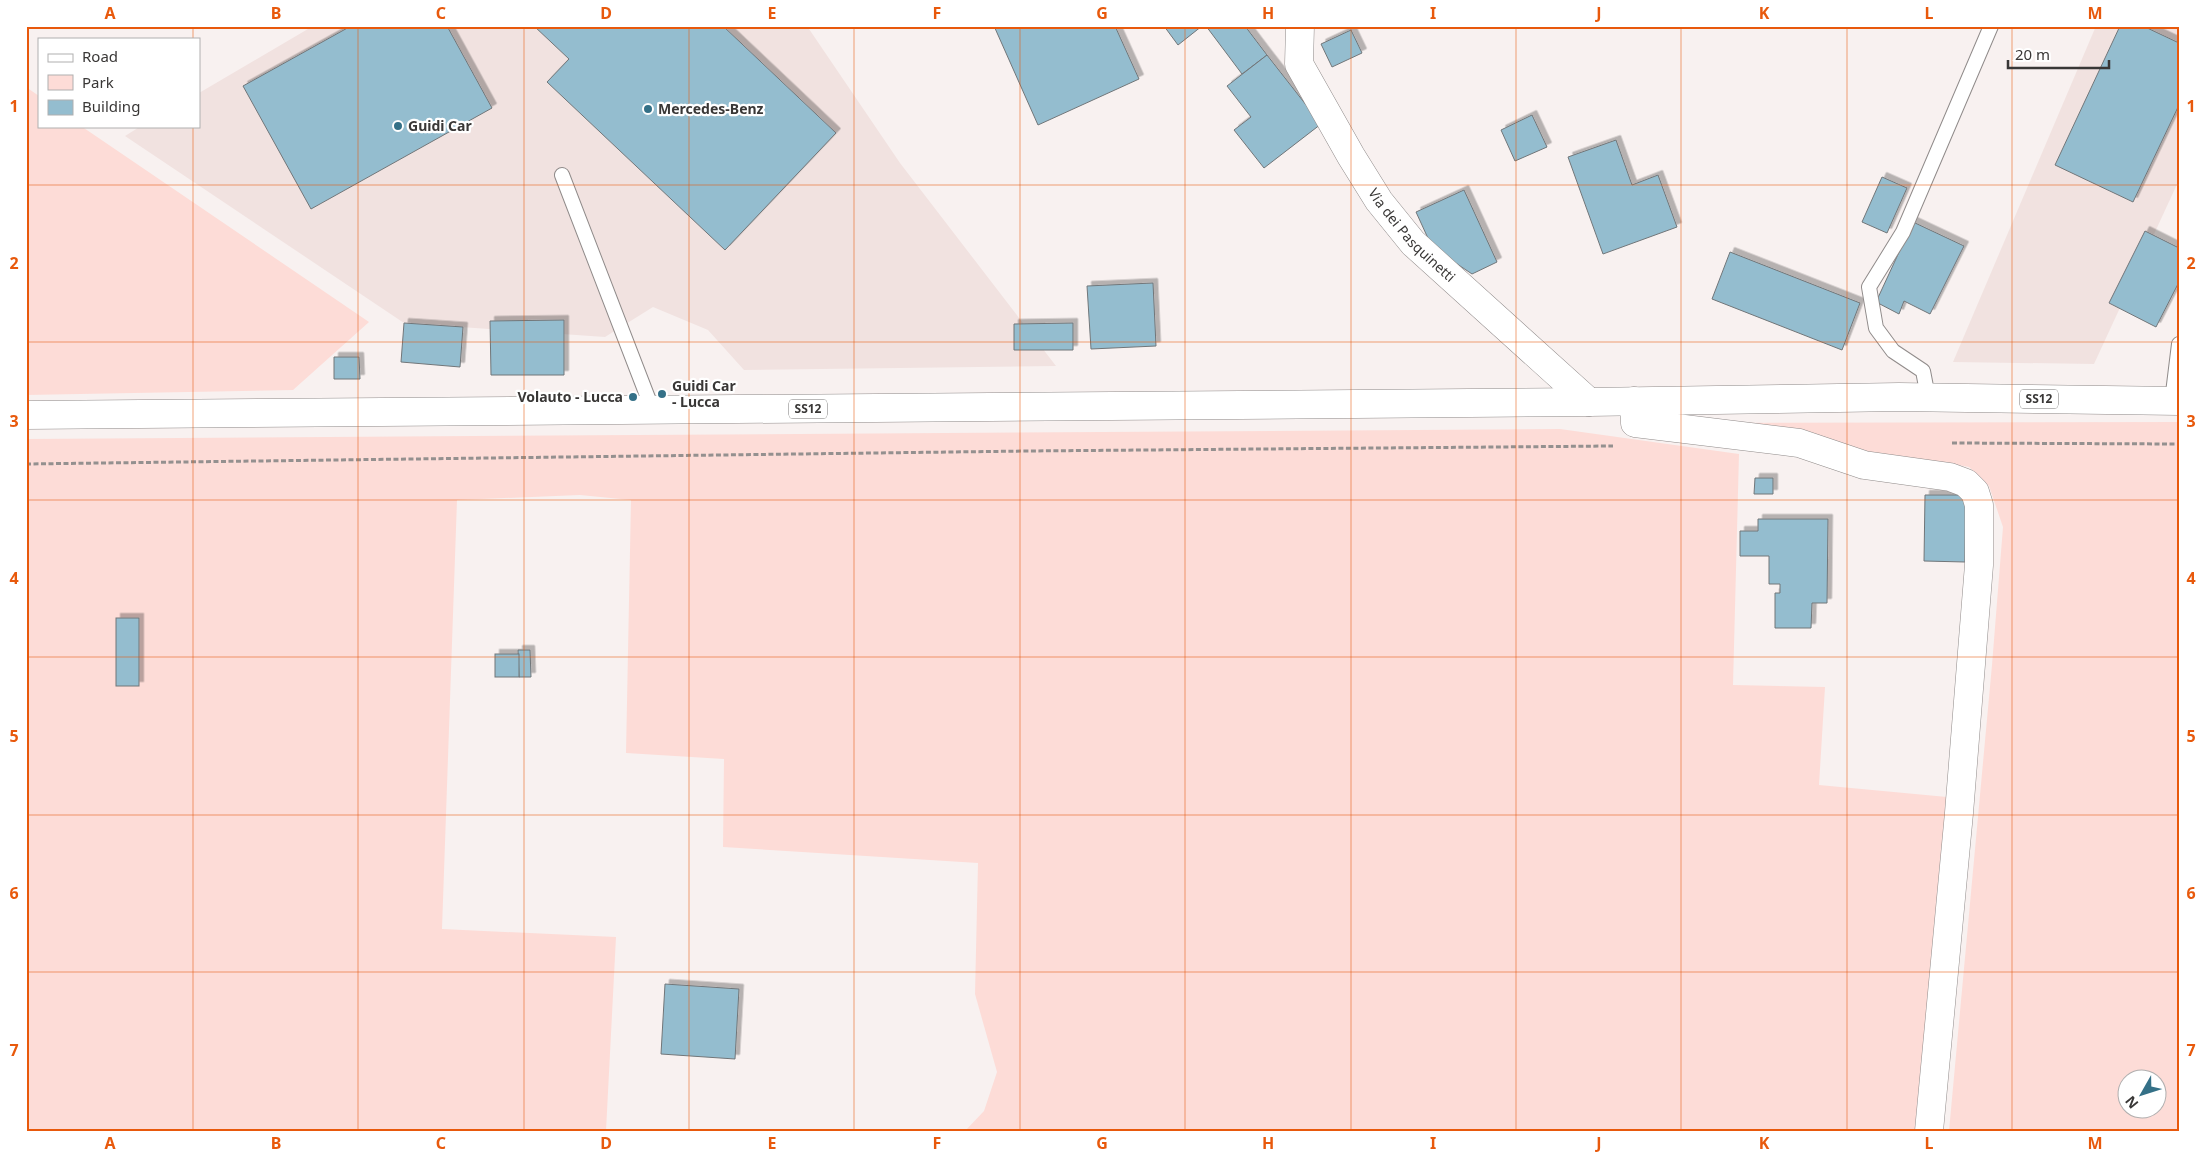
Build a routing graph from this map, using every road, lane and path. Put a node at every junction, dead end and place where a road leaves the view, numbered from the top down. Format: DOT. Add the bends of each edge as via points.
graph roads {
  1 [pos="1300,26"];
  2 [pos="1991,26"];
  3 [pos="562,175"];
  4 [pos="2179,344"];
  5 [pos="1928,397"];
  6 [pos="1634,400"];
  7 [pos="2175,401"];
  8 [pos="1589,402"];
  9 [pos="653,411"];
  10 [pos="26,416"];
  11 [pos="1944,443"];
  12 [pos="2179,444"];
  13 [pos="1619,446"];
  14 [pos="26,464"];
  15 [pos="1929,1131"];
  1 -- 8 [label="main road, Via dei Pasquinetti" via="1299,64 1379,201 1413,243"];
  2 -- 5 [label="lane" via="1903,232 1869,287 1876,328 1893,351 1922,370"];
  3 -- 9 [label="lane"];
  4 -- 7 [label="lane"];
  5 -- 6 [label="main road, SS12"];
  5 -- 7 [label="main road, SS12"];
  6 -- 8 [label="main road, SS12"];
  6 -- 15 [label="main road" via="1635,423 1800,443 1864,464 1950,477 1966,483 1975,492 1979,505 1979,565"];
  8 -- 9 [label="main road, SS12"];
  9 -- 10 [label="main road, SS12"];
  11 -- 12 [label="path"];
  13 -- 14 [label="path"];
}
